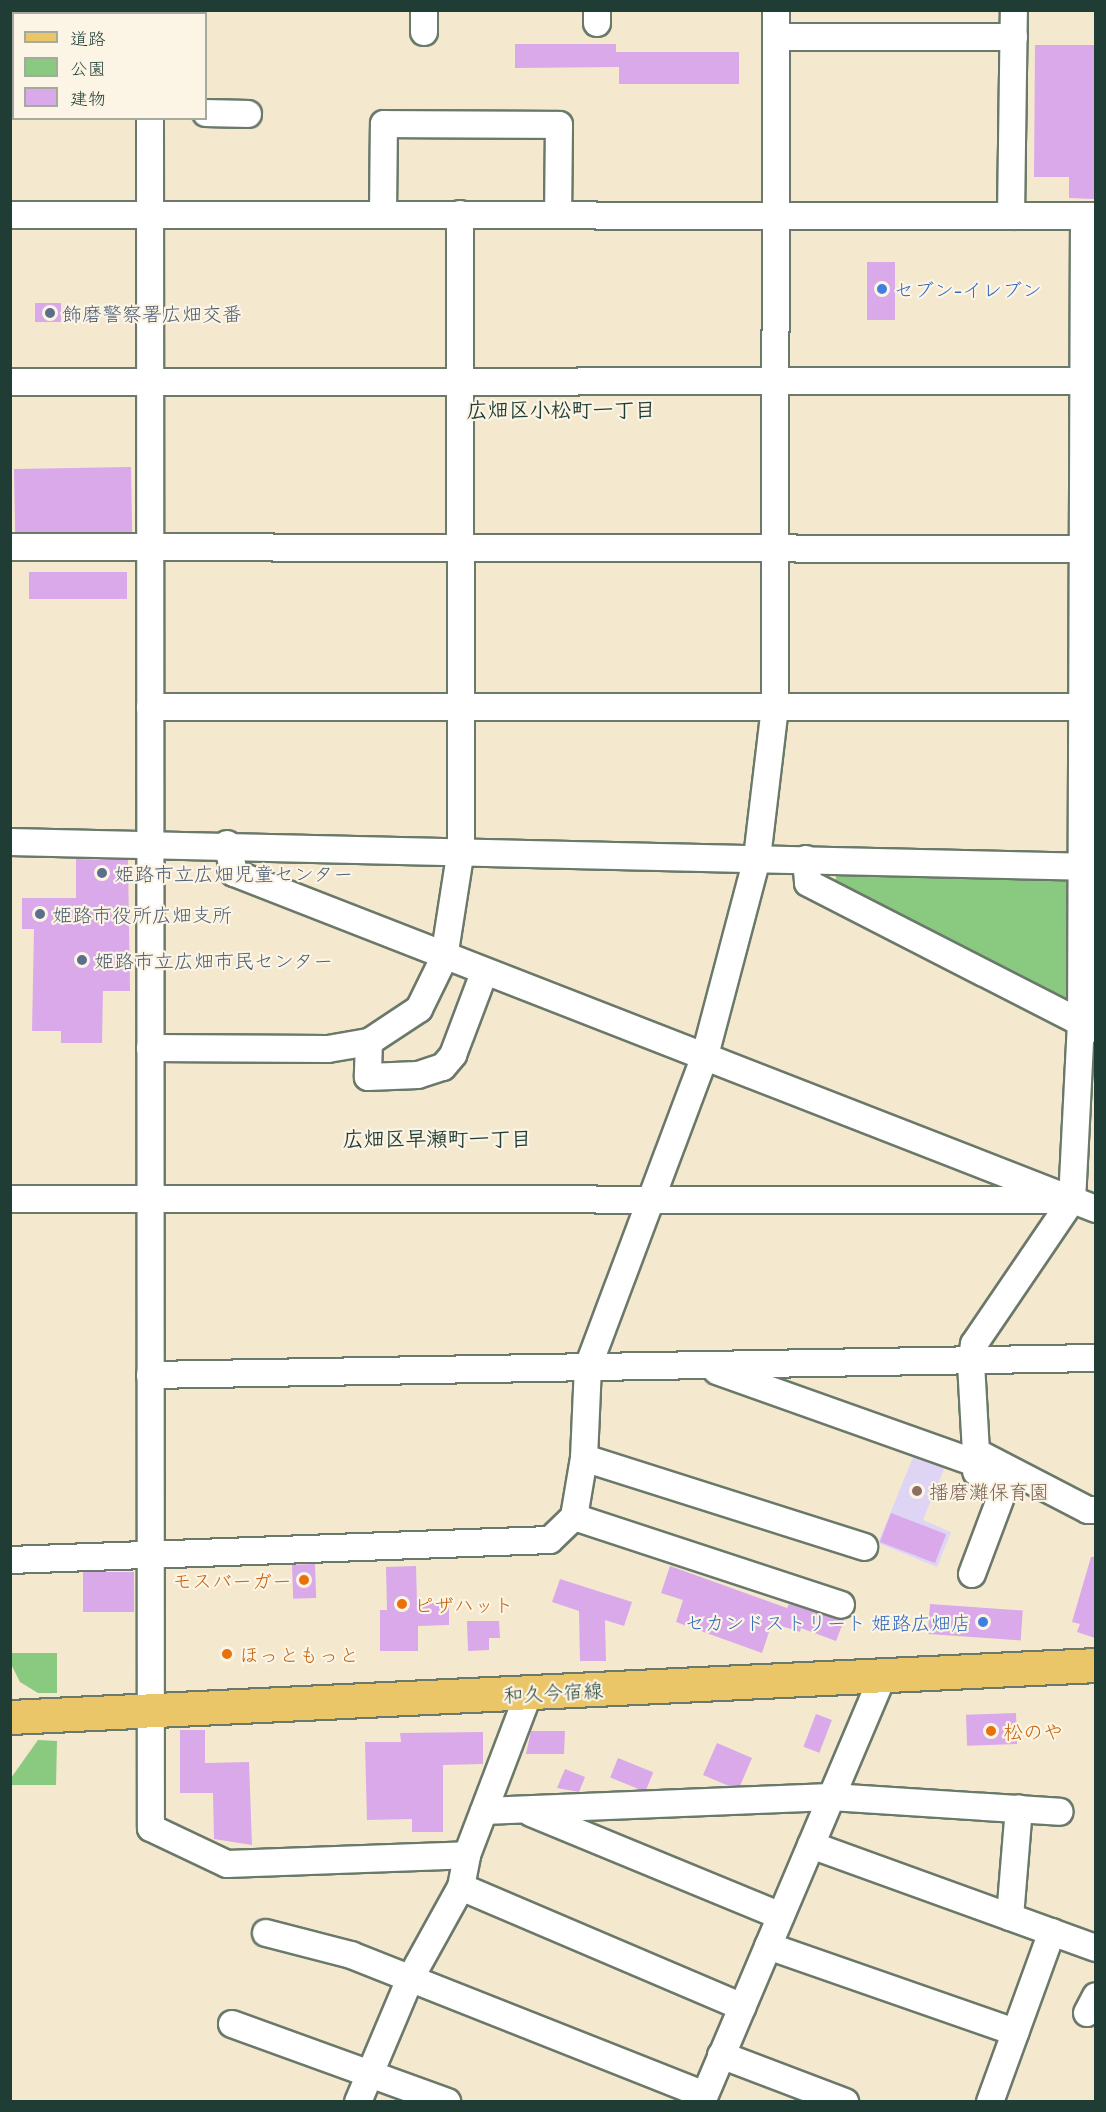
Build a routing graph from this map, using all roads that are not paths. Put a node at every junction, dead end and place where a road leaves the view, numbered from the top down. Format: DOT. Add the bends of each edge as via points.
graph roads {
  1 [pos="776,10"];
  2 [pos="1014,10"];
  3 [pos="776,37"];
  4 [pos="1014,37"];
  5 [pos="207,113"];
  6 [pos="248,114"];
  7 [pos="150,120"];
  8 [pos="383,214"];
  9 [pos="460,214"];
  10 [pos="558,214"];
  11 [pos="10,215"];
  12 [pos="776,215"];
  13 [pos="150,216"];
  14 [pos="1011,216"];
  15 [pos="1090,216"];
  16 [pos="1088,381"];
  17 [pos="10,382"];
  18 [pos="150,382"];
  19 [pos="460,382"];
  20 [pos="776,382"];
  21 [pos="10,547"];
  22 [pos="150,548"];
  23 [pos="460,548"];
  24 [pos="775,548"];
  25 [pos="1088,549"];
  26 [pos="775,706"];
  27 [pos="150,707"];
  28 [pos="461,707"];
  29 [pos="1088,707"];
  30 [pos="10,842"];
  31 [pos="227,844"];
  32 [pos="150,845"];
  33 [pos="461,850"];
  34 [pos="757,858"];
  35 [pos="806,859"];
  36 [pos="1088,867"];
  37 [pos="444,958"];
  38 [pos="484,973"];
  39 [pos="1088,1027"];
  40 [pos="369,1042"];
  41 [pos="150,1048"];
  42 [pos="704,1059"];
  43 [pos="10,1198"];
  44 [pos="150,1199"];
  45 [pos="650,1200"];
  46 [pos="1072,1200"];
  47 [pos="1095,1209"];
  48 [pos="1095,1358"];
  49 [pos="971,1363"];
  50 [pos="700,1365"];
  51 [pos="588,1367"];
  52 [pos="150,1375"];
  53 [pos="584,1458"];
  54 [pos="975,1458"];
  55 [pos="1095,1510"];
  56 [pos="574,1517"];
  57 [pos="864,1546"];
  58 [pos="150,1554"];
  59 [pos="10,1560"];
  60 [pos="972,1574"];
  61 [pos="841,1605"];
  62 [pos="1095,1665"];
  63 [pos="883,1675"];
  64 [pos="529,1693"];
  65 [pos="150,1711"];
  66 [pos="10,1718"];
  67 [pos="831,1797"];
  68 [pos="1019,1808"];
  69 [pos="524,1810"];
  70 [pos="484,1811"];
  71 [pos="1060,1812"];
  72 [pos="811,1845"];
  73 [pos="467,1855"];
  74 [pos="461,1887"];
  75 [pos="781,1916"];
  76 [pos="1010,1917"];
  77 [pos="1052,1932"];
  78 [pos="266,1934"];
  79 [pos="768,1946"];
  80 [pos="1095,1948"];
  81 [pos="410,1979"];
  82 [pos="742,2007"];
  83 [pos="232,2024"];
  84 [pos="1016,2032"];
  85 [pos="721,2055"];
  86 [pos="371,2072"];
  87 [pos="703,2098"];
  88 [pos="358,2102"];
  89 [pos="447,2102"];
  90 [pos="845,2102"];
  91 [pos="990,2102"];
  1 -- 3 [label="street"];
  2 -- 4 [label="street"];
  3 -- 4 [label="street"];
  3 -- 12 [label="street"];
  4 -- 14 [label="street"];
  5 -- 6 [label="street"];
  7 -- 13 [label="street"];
  8 -- 9 [label="street"];
  8 -- 10 [label="street" via="384,124 559,125"];
  8 -- 13 [label="street"];
  9 -- 10 [label="street"];
  9 -- 19 [label="street"];
  10 -- 12 [label="street"];
  11 -- 13 [label="street"];
  12 -- 14 [label="street"];
  12 -- 20 [label="street"];
  13 -- 18 [label="street"];
  14 -- 15 [label="street"];
  15 -- 16 [label="street"];
  16 -- 20 [label="street"];
  16 -- 25 [label="street"];
  17 -- 18 [label="street"];
  18 -- 19 [label="street"];
  18 -- 22 [label="street"];
  19 -- 20 [label="street"];
  19 -- 23 [label="street"];
  20 -- 24 [label="street"];
  21 -- 22 [label="street"];
  22 -- 23 [label="street"];
  22 -- 27 [label="street"];
  23 -- 24 [label="street"];
  23 -- 28 [label="street"];
  24 -- 25 [label="street"];
  24 -- 26 [label="street"];
  25 -- 29 [label="street"];
  26 -- 28 [label="street"];
  26 -- 29 [label="street"];
  26 -- 34 [label="street"];
  27 -- 28 [label="street"];
  27 -- 32 [label="street"];
  28 -- 33 [label="street"];
  29 -- 36 [label="street"];
  30 -- 32 [label="street"];
  31 -- 32 [label="street"];
  31 -- 33 [label="street"];
  31 -- 37 [label="street" via="234,873"];
  32 -- 41 [label="street"];
  33 -- 34 [label="street"];
  33 -- 37 [label="street"];
  34 -- 35 [label="street"];
  34 -- 42 [label="street"];
  35 -- 36 [label="street"];
  35 -- 39 [label="street" via="808,883"];
  36 -- 39 [label="street"];
  37 -- 38 [label="street"];
  37 -- 40 [label="street" via="418,1009"];
  38 -- 40 [label="street" via="453,1055 443,1067 418,1075 368,1077"];
  38 -- 42 [label="street"];
  39 -- 46 [label="street"];
  40 -- 41 [label="street" via="328,1049"];
  41 -- 44 [label="street"];
  42 -- 45 [label="street"];
  42 -- 46 [label="street"];
  43 -- 44 [label="street"];
  44 -- 45 [label="street"];
  44 -- 52 [label="street"];
  45 -- 46 [label="street"];
  45 -- 51 [label="street"];
  46 -- 47 [label="street"];
  46 -- 49 [label="street" via="974,1344"];
  48 -- 49 [label="street"];
  49 -- 50 [label="street"];
  49 -- 54 [label="street"];
  50 -- 51 [label="street"];
  50 -- 54 [label="street"];
  51 -- 52 [label="street"];
  51 -- 53 [label="street"];
  52 -- 58 [label="street"];
  53 -- 56 [label="street"];
  53 -- 57 [label="street"];
  54 -- 55 [label="street"];
  54 -- 60 [label="street" via="974,1471 1005,1486"];
  56 -- 58 [label="street" via="550,1540"];
  56 -- 61 [label="street"];
  58 -- 59 [label="street"];
  58 -- 65 [label="street"];
  62 -- 63 [label="main road, 和久今宿線"];
  63 -- 64 [label="main road, 和久今宿線"];
  63 -- 67 [label="street"];
  64 -- 65 [label="main road, 和久今宿線"];
  64 -- 70 [label="street"];
  65 -- 66 [label="main road, 和久今宿線"];
  65 -- 73 [label="street" via="151,1828 227,1864"];
  67 -- 68 [label="street"];
  67 -- 69 [label="street"];
  67 -- 72 [label="street"];
  68 -- 71 [label="street"];
  68 -- 76 [label="street"];
  69 -- 70 [label="street"];
  69 -- 75 [label="street"];
  70 -- 73 [label="street"];
  72 -- 75 [label="street"];
  72 -- 76 [label="street"];
  73 -- 74 [label="street"];
  74 -- 81 [label="street"];
  74 -- 82 [label="street"];
  75 -- 79 [label="street"];
  76 -- 77 [label="street"];
  77 -- 80 [label="street"];
  77 -- 84 [label="street"];
  78 -- 81 [label="street" via="351,1955"];
  79 -- 82 [label="street"];
  79 -- 84 [label="street"];
  81 -- 86 [label="street"];
  81 -- 87 [label="street"];
  82 -- 85 [label="street"];
  83 -- 86 [label="street"];
  84 -- 91 [label="street"];
  85 -- 87 [label="street"];
  85 -- 90 [label="street"];
  86 -- 88 [label="street"];
  86 -- 89 [label="street"];
}
